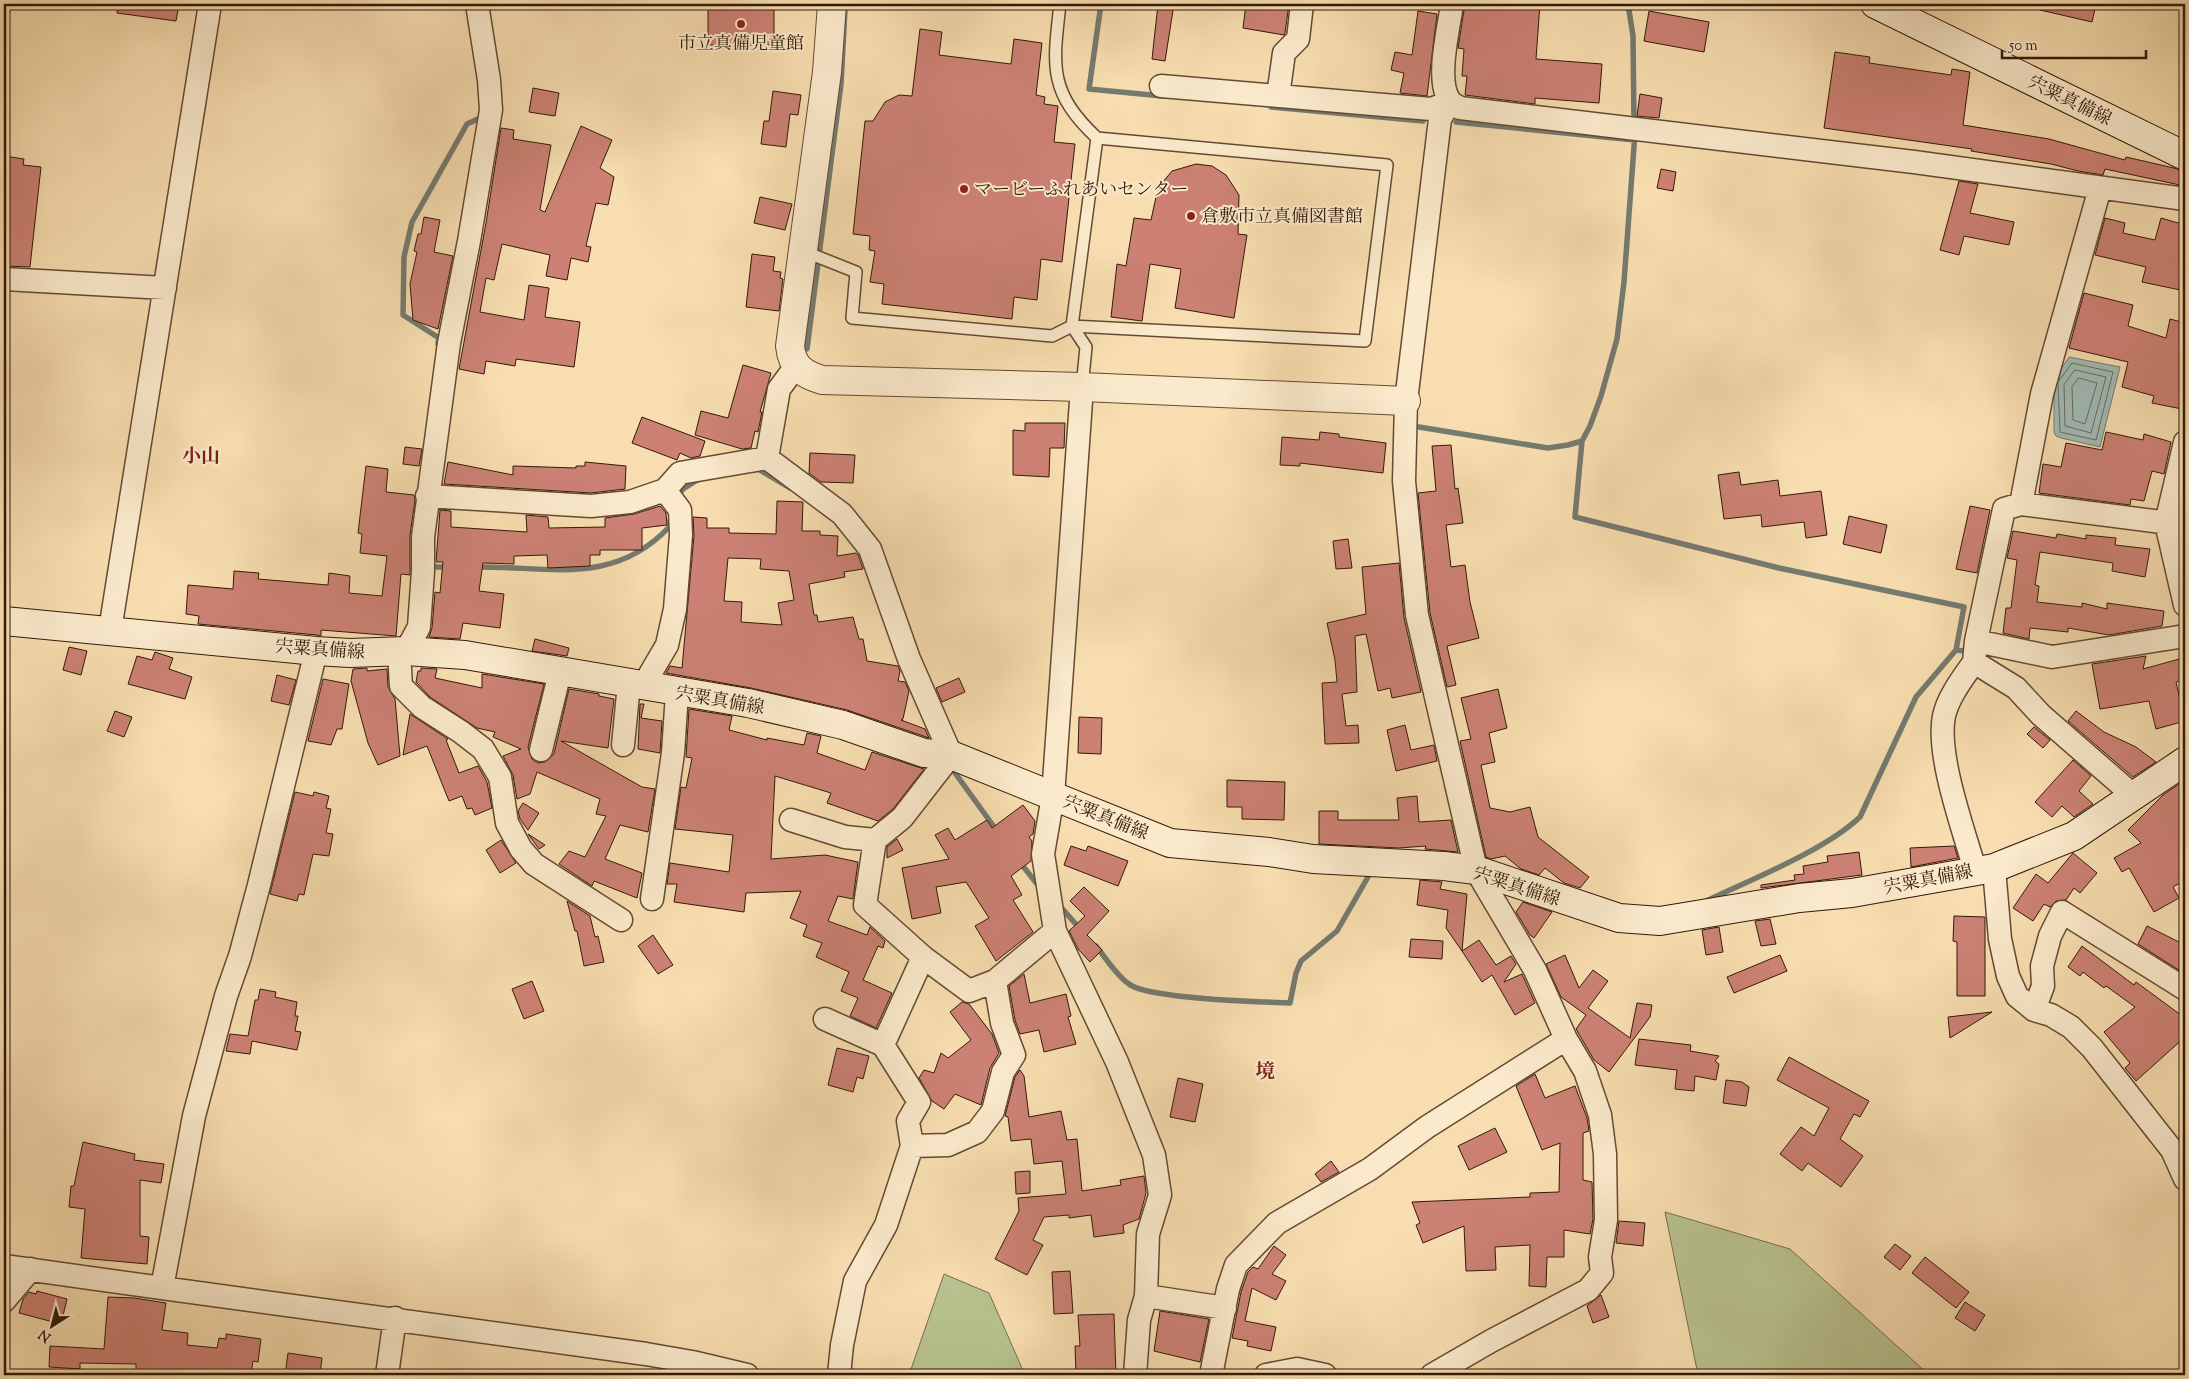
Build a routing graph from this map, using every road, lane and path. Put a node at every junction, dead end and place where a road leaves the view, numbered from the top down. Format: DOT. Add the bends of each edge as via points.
graph roads {
  1 [pos="210,4"];
  2 [pos="477,4"];
  3 [pos="832,4"];
  4 [pos="1060,4"];
  5 [pos="1302,4"];
  6 [pos="1452,4"];
  7 [pos="1874,4"];
  8 [pos="1161,86"];
  9 [pos="1278,96"];
  10 [pos="1450,102"];
  11 [pos="1097,138"];
  12 [pos="2185,156"];
  13 [pos="2100,188"];
  14 [pos="2185,199"];
  15 [pos="814,256"];
  16 [pos="4,279"];
  17 [pos="165,288"];
  18 [pos="1072,326"];
  19 [pos="796,366"];
  20 [pos="1082,387"];
  21 [pos="1406,401"];
  22 [pos="2185,442"];
  23 [pos="767,458"];
  24 [pos="665,490"];
  25 [pos="428,496"];
  26 [pos="2021,504"];
  27 [pos="2176,524"];
  28 [pos="2185,605"];
  29 [pos="4,621"];
  30 [pos="110,630"];
  31 [pos="2185,636"];
  32 [pos="316,651"];
  33 [pos="403,651"];
  34 [pos="1975,651"];
  35 [pos="560,672"];
  36 [pos="636,685"];
  37 [pos="677,693"];
  38 [pos="623,745"];
  39 [pos="541,750"];
  40 [pos="952,755"];
  41 [pos="2185,761"];
  42 [pos="1053,796"];
  43 [pos="2134,796"];
  44 [pos="791,820"];
  45 [pos="875,840"];
  46 [pos="1984,869"];
  47 [pos="1476,870"];
  48 [pos="652,899"];
  49 [pos="621,920"];
  50 [pos="1055,931"];
  51 [pos="923,957"];
  52 [pos="995,981"];
  53 [pos="2185,989"];
  54 [pos="2034,1010"];
  55 [pos="825,1019"];
  56 [pos="1566,1039"];
  57 [pos="883,1045"];
  58 [pos="912,1146"];
  59 [pos="2178,1151"];
  60 [pos="2185,1180"];
  61 [pos="4,1266"];
  62 [pos="31,1269"];
  63 [pos="162,1288"];
  64 [pos="1146,1296"];
  65 [pos="4,1301"];
  66 [pos="1225,1308"];
  67 [pos="395,1318"];
  68 [pos="386,1375"];
  69 [pos="748,1375"];
  70 [pos="839,1375"];
  71 [pos="1135,1375"];
  72 [pos="1211,1375"];
  73 [pos="1266,1375"];
  74 [pos="1325,1375"];
  75 [pos="1432,1375"];
  1 -- 17 [label="street"];
  2 -- 25 [label="street" via="490,80 491,110 449,343"];
  3 -- 15 [label="main road"];
  4 -- 11 [label="lane" via="1054,52 1057,81 1068,106"];
  5 -- 9 [label="street" via="1298,39 1284,53"];
  6 -- 10 [label="street" via="1443,73"];
  7 -- 12 [label="main road, 宍粟真備線"];
  8 -- 9 [label="street"];
  9 -- 10 [label="street" via="1431,109"];
  10 -- 13 [label="street" via="1473,110 1914,162"];
  10 -- 21 [label="street" via="1440,119"];
  11 -- 18 [label="lane"];
  11 -- 18 [label="lane" via="1387,165 1365,341"];
  13 -- 14 [label="street"];
  13 -- 26 [label="street" via="2042,394"];
  15 -- 18 [label="lane" via="856,272 852,318 1052,336"];
  15 -- 19 [label="main road" via="790,346"];
  16 -- 17 [label="street"];
  17 -- 30 [label="street"];
  18 -- 20 [label="lane" via="1086,347"];
  19 -- 20 [label="main road" via="806,375 822,380"];
  19 -- 23 [label="street" via="779,389"];
  20 -- 21 [label="main road"];
  20 -- 42 [label="street"];
  21 -- 47 [label="street" via="1404,481 1418,615"];
  22 -- 27 [label="street"];
  23 -- 24 [label="street" via="680,474"];
  23 -- 40 [label="street" via="842,514 870,550 909,659"];
  24 -- 25 [label="street" via="630,502 591,506"];
  24 -- 36 [label="street" via="680,510 675,609 667,645"];
  25 -- 33 [label="street" via="422,537 419,627"];
  26 -- 27 [label="street"];
  26 -- 34 [label="street" via="2004,509"];
  27 -- 28 [label="street"];
  29 -- 30 [label="main road, 宍粟真備線"];
  30 -- 32 [label="main road, 宍粟真備線"];
  31 -- 34 [label="street" via="2052,657"];
  32 -- 33 [label="main road, 宍粟真備線"];
  32 -- 63 [label="street" via="259,885 194,1116"];
  33 -- 35 [label="main road, 宍粟真備線" via="465,655"];
  33 -- 49 [label="street" via="401,686 422,707 483,749 500,777 507,823 521,849 534,864"];
  34 -- 43 [label="street" via="2041,715"];
  34 -- 46 [label="street" via="1950,700 1943,731 1951,788"];
  35 -- 36 [label="main road, 宍粟真備線"];
  35 -- 39 [label="street"];
  36 -- 37 [label="main road, 宍粟真備線"];
  36 -- 38 [label="street"];
  37 -- 40 [label="main road, 宍粟真備線" via="748,703 843,725 924,753"];
  37 -- 48 [label="street" via="673,754"];
  40 -- 42 [label="main road, 宍粟真備線"];
  40 -- 45 [label="street" via="902,818"];
  41 -- 43 [label="main road, 宍粟真備線"];
  42 -- 47 [label="main road, 宍粟真備線" via="1170,843 1313,859"];
  42 -- 50 [label="street" via="1043,854"];
  43 -- 46 [label="main road, 宍粟真備線" via="2074,836"];
  44 -- 45 [label="street" via="846,837"];
  45 -- 51 [label="street" via="865,905"];
  46 -- 47 [label="main road, 宍粟真備線" via="1852,894 1799,898 1660,921 1619,918"];
  46 -- 54 [label="street" via="2008,976 2017,996"];
  47 -- 56 [label="street" via="1535,970"];
  50 -- 52 [label="street"];
  50 -- 64 [label="street" via="1109,1045 1154,1155 1160,1196 1148,1234"];
  51 -- 52 [label="street" via="969,991"];
  51 -- 57 [label="street"];
  52 -- 58 [label="street" via="1002,1024 1014,1055 1003,1072 993,1111 977,1132 955,1142"];
  53 -- 54 [label="street" via="2062,912 2050,936 2042,966 2043,986"];
  54 -- 59 [label="street" via="2051,1015 2071,1027"];
  55 -- 57 [label="street"];
  56 -- 66 [label="street" via="1427,1127 1370,1169 1277,1223 1236,1265"];
  56 -- 75 [label="street" via="1585,1071 1600,1115 1605,1154 1606,1220 1600,1256 1602,1273 1588,1290"];
  57 -- 58 [label="street" via="919,1102 908,1121"];
  58 -- 70 [label="street" via="886,1224 855,1281"];
  59 -- 60 [label="street"];
  61 -- 62 [label="street"];
  62 -- 63 [label="street"];
  62 -- 65 [label="street"];
  63 -- 67 [label="street"];
  64 -- 66 [label="street"];
  64 -- 71 [label="street" via="1139,1320"];
  66 -- 72 [label="street"];
  67 -- 68 [label="street"];
  67 -- 69 [label="street" via="646,1354"];
  73 -- 74 [label="street" via="1297,1369"];
}
